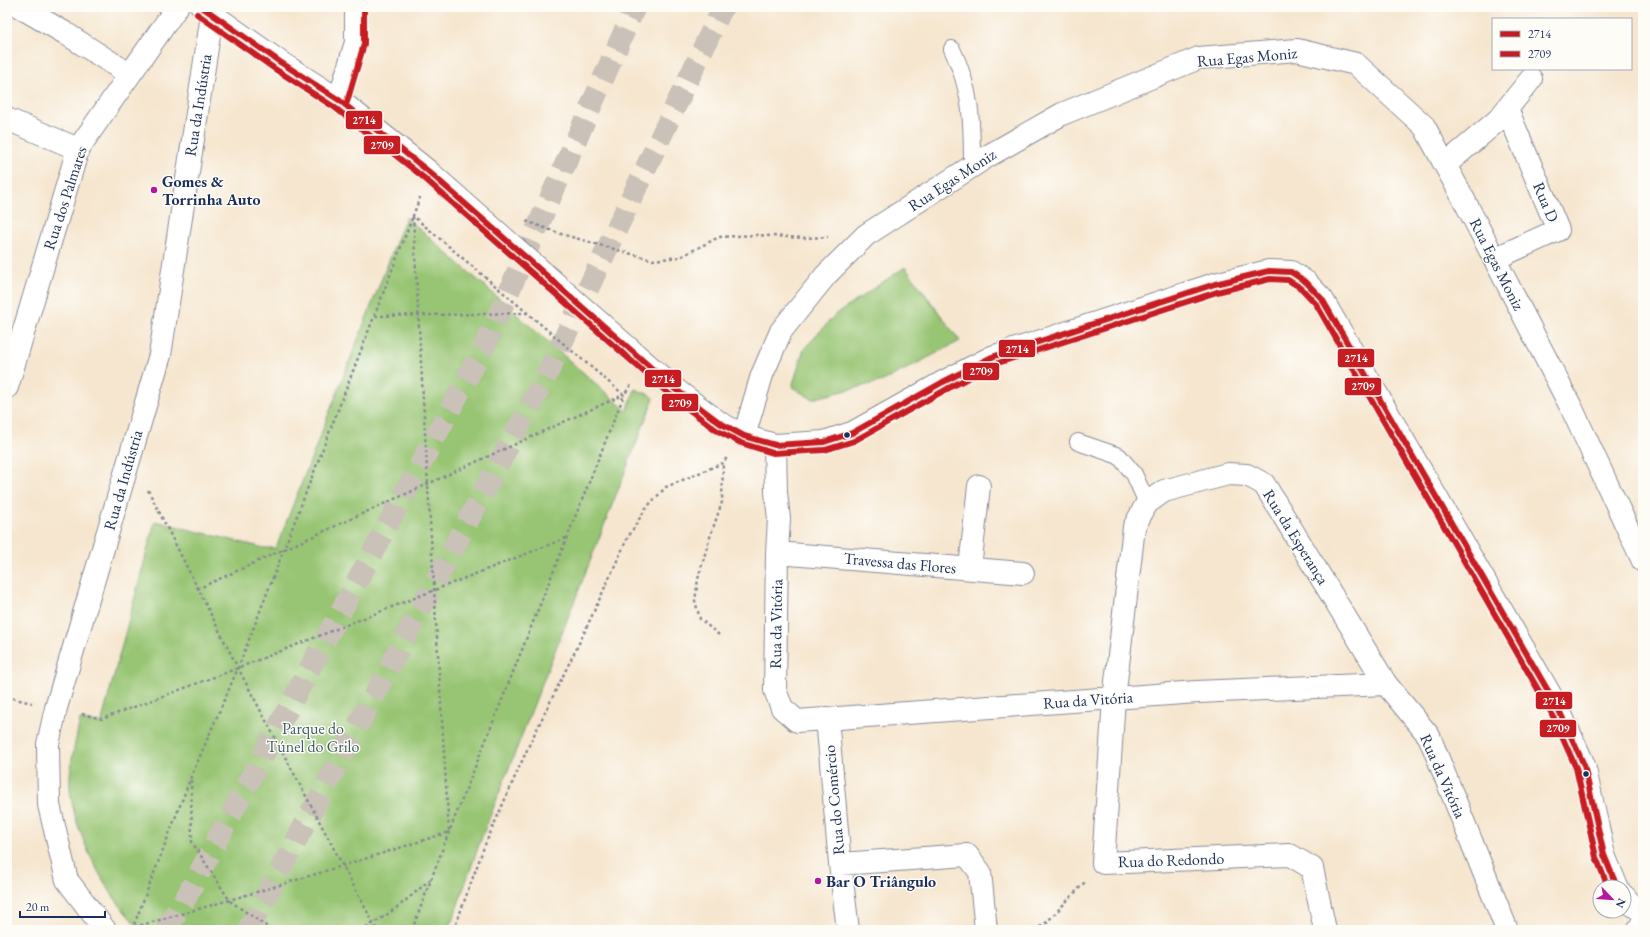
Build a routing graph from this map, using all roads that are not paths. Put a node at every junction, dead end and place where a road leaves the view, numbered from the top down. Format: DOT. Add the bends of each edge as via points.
graph roads {
  1 [pos="20,7"];
  2 [pos="177,7"];
  3 [pos="356,7"];
  4 [pos="207,11"];
  5 [pos="952,49"];
  6 [pos="128,74"];
  7 [pos="1531,79"];
  8 [pos="339,100"];
  9 [pos="1507,109"];
  10 [pos="7,119"];
  11 [pos="78,149"];
  12 [pos="972,166"];
  13 [pos="1445,166"];
  14 [pos="1494,259"];
  15 [pos="7,387"];
  16 [pos="744,436"];
  17 [pos="1078,442"];
  18 [pos="775,445"];
  19 [pos="979,486"];
  20 [pos="1147,503"];
  21 [pos="777,553"];
  22 [pos="1643,561"];
  23 [pos="970,568"];
  24 [pos="1023,573"];
  25 [pos="1386,684"];
  26 [pos="1114,699"];
  27 [pos="827,718"];
  28 [pos="840,864"];
  29 [pos="1614,879"];
  30 [pos="1632,904"];
  31 [pos="1643,912"];
  32 [pos="1643,922"];
  33 [pos="104,930"];
  34 [pos="848,930"];
  35 [pos="986,930"];
  36 [pos="1325,930"];
  37 [pos="1507,930"];
  38 [pos="1638,930"];
  1 -- 6 [label="street"];
  2 -- 6 [label="street, Rua dos Palmares"];
  3 -- 8 [label="street" via="356,42"];
  4 -- 8 [label="street"];
  4 -- 33 [label="street, Rua da Indústria" via="160,354 56,708 48,744 49,805 67,880"];
  5 -- 12 [label="lane" via="961,68 970,99"];
  6 -- 11 [label="street, Rua dos Palmares"];
  7 -- 9 [label="street"];
  8 -- 16 [label="street" via="428,172 675,389 720,423"];
  9 -- 13 [label="street" via="1498,120"];
  9 -- 14 [label="street, Rua D" via="1558,230"];
  10 -- 11 [label="street"];
  11 -- 15 [label="street, Rua dos Palmares"];
  12 -- 13 [label="street, Rua Egas Moniz" via="1062,114 1199,58 1297,50 1356,64 1424,126"];
  12 -- 16 [label="street, Rua Egas Moniz" via="866,235 826,275 782,331 762,375"];
  13 -- 14 [label="street, Rua Egas Moniz"];
  14 -- 22 [label="street, Rua Egas Moniz" via="1572,409"];
  16 -- 18 [label="street"];
  17 -- 20 [label="lane" via="1118,456 1134,474"];
  18 -- 21 [label="street, Rua da Vitória" via="779,519"];
  18 -- 29 [label="street" via="824,442 852,433 943,382 999,355 1215,284 1269,271 1291,272 1306,282 1322,299 1558,708 1584,765 1604,855"];
  19 -- 23 [label="street"];
  20 -- 25 [label="street, Rua da Esperança" via="1164,491 1228,474 1247,475 1264,484"];
  20 -- 26 [label="street, Rua da Esperança" via="1134,527"];
  21 -- 23 [label="street, Travessa das Flores"];
  21 -- 27 [label="street, Rua da Vitória" via="775,690 782,708 797,721"];
  23 -- 24 [label="street, Travessa das Flores"];
  25 -- 26 [label="street, Rua da Vitória" via="1197,692"];
  25 -- 37 [label="street, Rua da Vitória" via="1429,736"];
  26 -- 27 [label="street, Rua da Vitória"];
  26 -- 36 [label="street, Rua do Redondo" via="1103,863 1290,855 1312,868"];
  27 -- 28 [label="street, Rua do Comércio"];
  28 -- 34 [label="street, Rua do Comércio"];
  28 -- 35 [label="street" via="968,854 980,872"];
  30 -- 31 [label="street"];
  32 -- 38 [label="street"];
}
